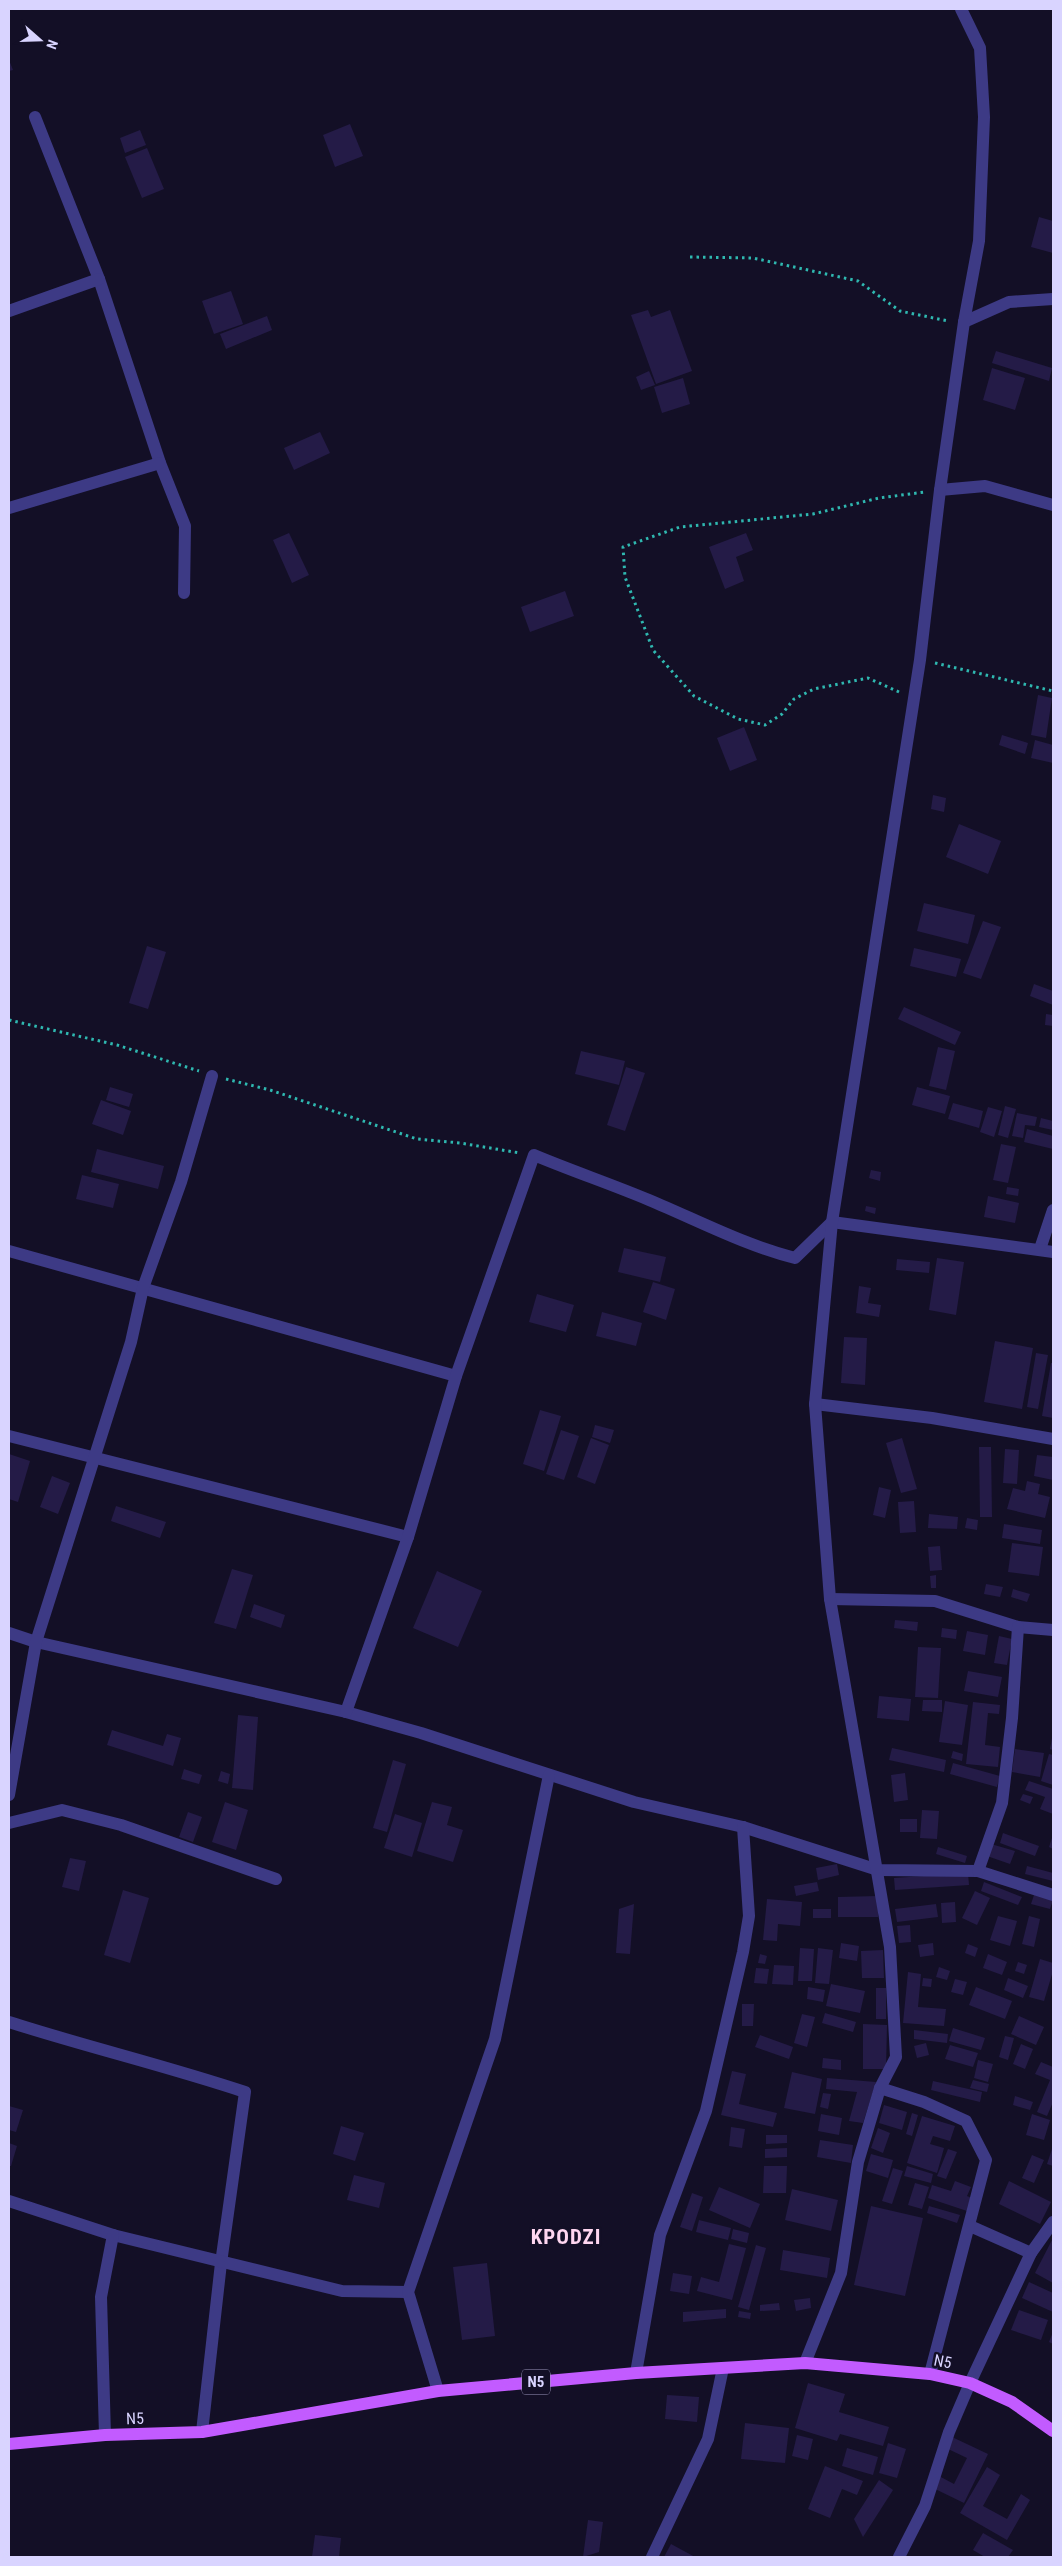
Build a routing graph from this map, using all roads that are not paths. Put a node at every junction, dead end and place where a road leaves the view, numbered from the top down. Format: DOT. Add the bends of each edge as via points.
graph roads {
  1 [pos="961,9"];
  2 [pos="35,117"];
  3 [pos="99,279"];
  4 [pos="1053,298"];
  5 [pos="9,311"];
  6 [pos="964,322"];
  7 [pos="160,463"];
  8 [pos="940,490"];
  9 [pos="1053,505"];
  10 [pos="9,508"];
  11 [pos="184,592"];
  12 [pos="212,1076"];
  13 [pos="1053,1210"];
  14 [pos="832,1222"];
  15 [pos="1040,1249"];
  16 [pos="9,1252"];
  17 [pos="1053,1252"];
  18 [pos="143,1288"];
  19 [pos="456,1376"];
  20 [pos="814,1404"];
  21 [pos="9,1436"];
  22 [pos="1053,1439"];
  23 [pos="94,1457"];
  24 [pos="408,1537"];
  25 [pos="830,1599"];
  26 [pos="1018,1627"];
  27 [pos="1053,1630"];
  28 [pos="9,1633"];
  29 [pos="36,1642"];
  30 [pos="346,1712"];
  31 [pos="549,1775"];
  32 [pos="9,1795"];
  33 [pos="9,1823"];
  34 [pos="743,1827"];
  35 [pos="878,1870"];
  36 [pos="978,1871"];
  37 [pos="276,1879"];
  38 [pos="1053,1895"];
  39 [pos="9,2022"];
  40 [pos="880,2088"];
  41 [pos="9,2201"];
  42 [pos="1053,2222"];
  43 [pos="970,2226"];
  44 [pos="113,2235"];
  45 [pos="1031,2253"];
  46 [pos="221,2263"];
  47 [pos="408,2292"];
  48 [pos="805,2363"];
  49 [pos="724,2368"];
  50 [pos="636,2372"];
  51 [pos="930,2374"];
  52 [pos="970,2383"];
  53 [pos="438,2391"];
  54 [pos="1053,2431"];
  55 [pos="202,2432"];
  56 [pos="105,2435"];
  57 [pos="9,2444"];
  58 [pos="652,2557"];
  59 [pos="899,2557"];
  1 -- 6 [label="street" via="980,48 984,117 979,240"];
  2 -- 3 [label="street"];
  3 -- 5 [label="street"];
  3 -- 7 [label="street"];
  4 -- 6 [label="street" via="1009,302"];
  6 -- 8 [label="street"];
  7 -- 10 [label="street"];
  7 -- 11 [label="street" via="185,526"];
  8 -- 9 [label="street" via="985,486"];
  8 -- 14 [label="street" via="920,660"];
  12 -- 18 [label="street" via="181,1182"];
  13 -- 15 [label="street"];
  14 -- 15 [label="street"];
  14 -- 19 [label="street" via="795,1258 769,1251 534,1155"];
  14 -- 20 [label="street"];
  15 -- 17 [label="street"];
  16 -- 18 [label="street"];
  18 -- 19 [label="street"];
  18 -- 23 [label="street" via="131,1342"];
  19 -- 24 [label="street"];
  20 -- 22 [label="street" via="932,1418"];
  20 -- 25 [label="street"];
  21 -- 23 [label="street"];
  23 -- 24 [label="street"];
  23 -- 29 [label="street"];
  24 -- 30 [label="street"];
  25 -- 26 [label="street" via="934,1601"];
  25 -- 35 [label="street"];
  26 -- 27 [label="street"];
  26 -- 36 [label="street" via="1002,1803"];
  28 -- 29 [label="street"];
  29 -- 30 [label="street"];
  29 -- 32 [label="street"];
  30 -- 31 [label="street"];
  31 -- 34 [label="street" via="634,1802"];
  31 -- 47 [label="street" via="496,2039"];
  33 -- 37 [label="street" via="62,1810 121,1825"];
  34 -- 35 [label="street"];
  34 -- 50 [label="street" via="749,1916 743,1952 706,2111 660,2235"];
  35 -- 36 [label="street"];
  35 -- 40 [label="street" via="890,1947 896,2058"];
  36 -- 38 [label="street"];
  39 -- 46 [label="street" via="82,2045 175,2068 245,2092"];
  40 -- 43 [label="street" via="924,2102 966,2121 986,2160"];
  40 -- 48 [label="street" via="858,2162 841,2273"];
  41 -- 44 [label="street"];
  42 -- 45 [label="street"];
  43 -- 45 [label="street"];
  43 -- 51 [label="street"];
  44 -- 46 [label="street"];
  44 -- 56 [label="street" via="101,2298"];
  45 -- 52 [label="street"];
  46 -- 47 [label="street" via="342,2291"];
  46 -- 55 [label="street"];
  47 -- 53 [label="street"];
  48 -- 49 [label="main road, N5 / N5"];
  48 -- 51 [label="main road, N5 / N5"];
  49 -- 50 [label="main road, N5 / N5"];
  49 -- 58 [label="street" via="708,2439"];
  50 -- 53 [label="main road, N5 / N5"];
  51 -- 52 [label="main road, N5 / N5"];
  52 -- 54 [label="main road, N5 / N5" via="1012,2402"];
  52 -- 59 [label="street" via="949,2432 925,2506"];
  53 -- 55 [label="main road, N5 / N5"];
  55 -- 56 [label="main road, N5 / N5"];
  56 -- 57 [label="main road, N5 / N5"];
}
